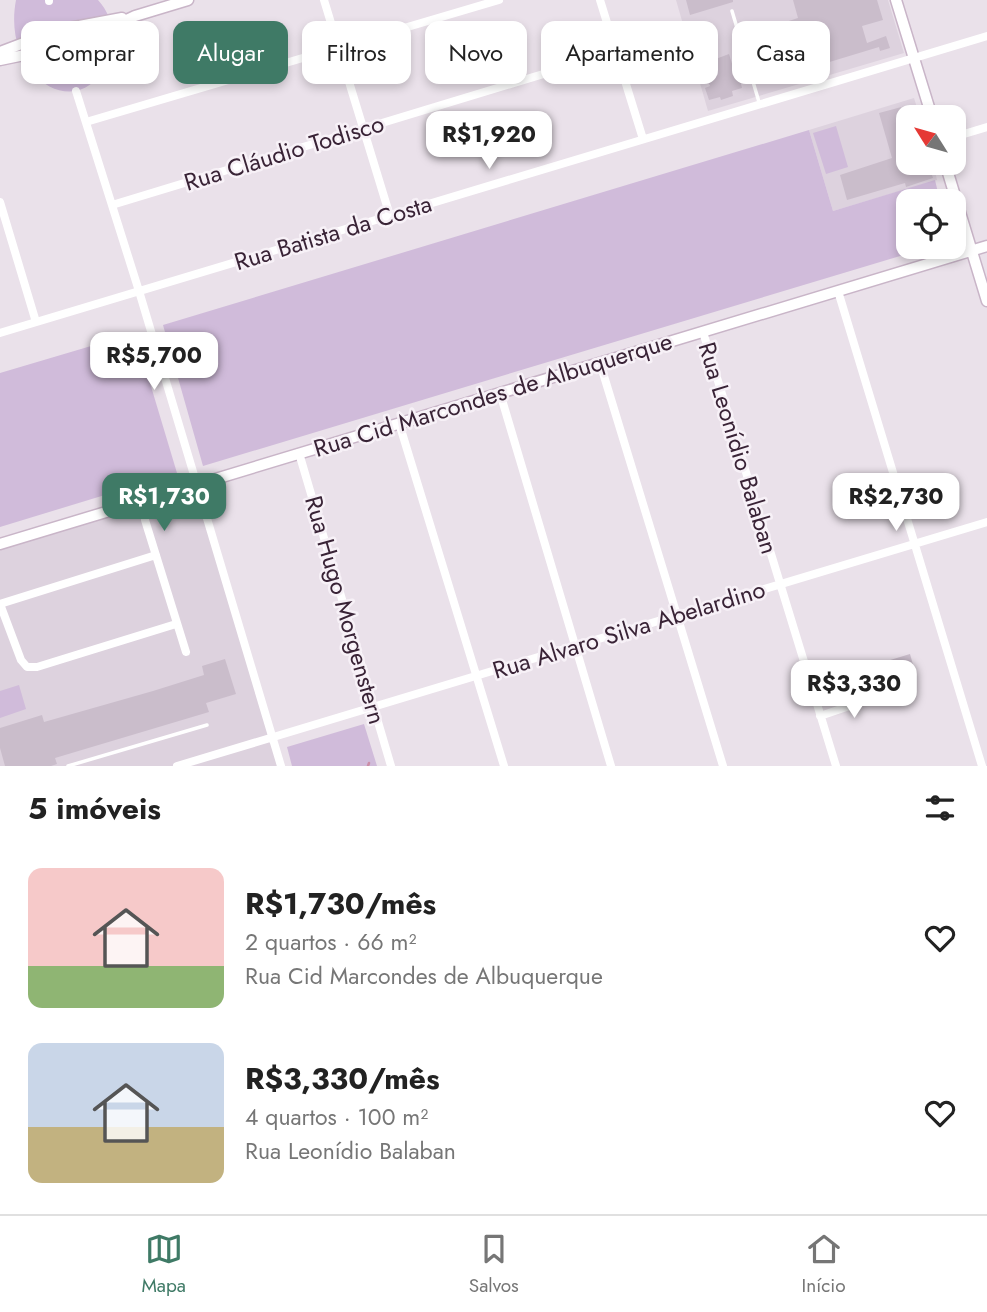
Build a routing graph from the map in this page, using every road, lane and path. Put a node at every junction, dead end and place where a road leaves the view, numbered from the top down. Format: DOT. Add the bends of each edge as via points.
graph roads {
  1 [pos="188,0"];
  2 [pos="324,0"];
  3 [pos="499,0"];
  4 [pos="600,0"];
  5 [pos="896,0"];
  6 [pos="732,11"];
  7 [pos="135,16"];
  8 [pos="330,21"];
  9 [pos="607,21"];
  10 [pos="411,26"];
  11 [pos="987,36"];
  12 [pos="0,52"];
  13 [pos="914,58"];
  14 [pos="302,59"];
  15 [pos="0,60"];
  16 [pos="541,75"];
  17 [pos="349,84"];
  18 [pos="627,84"];
  19 [pos="76,91"];
  20 [pos="760,104"];
  21 [pos="928,105"];
  22 [pos="86,122"];
  23 [pos="987,127"];
  24 [pos="363,129"];
  25 [pos="966,133"];
  26 [pos="643,139"];
  27 [pos="949,175"];
  28 [pos="0,202"];
  29 [pos="112,205"];
  30 [pos="390,216"];
  31 [pos="987,246"];
  32 [pos="972,250"];
  33 [pos="139,291"];
  34 [pos="838,291"];
  35 [pos="987,301"];
  36 [pos="36,322"];
  37 [pos="702,332"];
  38 [pos="0,333"];
  39 [pos="600,363"];
  40 [pos="500,393"];
  41 [pos="399,423"];
  42 [pos="299,453"];
  43 [pos="197,484"];
  44 [pos="145,520"];
  45 [pos="987,522"];
  46 [pos="0,544"];
  47 [pos="915,544"];
  48 [pos="156,555"];
  49 [pos="780,584"];
  50 [pos="0,604"];
  51 [pos="677,615"];
  52 [pos="176,624"];
  53 [pos="575,646"];
  54 [pos="186,652"];
  55 [pos="476,676"];
  56 [pos="879,696"];
  57 [pos="374,707"];
  58 [pos="820,716"];
  59 [pos="207,725"];
  60 [pos="272,737"];
  61 [pos="68,766"];
  62 [pos="177,766"];
  63 [pos="281,766"];
  64 [pos="391,766"];
  65 [pos="504,766"];
  66 [pos="611,766"];
  67 [pos="723,766"];
  68 [pos="836,766"];
  69 [pos="982,766"];
  1 -- 7 [label="street"];
  2 -- 8 [label="street"];
  3 -- 10 [label="street"];
  4 -- 9 [label="street"];
  5 -- 13 [label="street"];
  6 -- 20 [label="lane"];
  7 -- 12 [label="street" via="58,30"];
  7 -- 15 [label="street" via="63,47"];
  11 -- 13 [label="street, Rua Batista da Costa"];
  13 -- 20 [label="street, Rua Batista da Costa"];
  13 -- 21 [label="street"];
  14 -- 22 [label="street"];
  16 -- 24 [label="street, Rua Cláudio Todisco"];
  17 -- 24 [label="street"];
  18 -- 26 [label="street"];
  19 -- 22 [label="street"];
  20 -- 26 [label="street, Rua Batista da Costa"];
  22 -- 29 [label="street"];
  23 -- 25 [label="street"];
  24 -- 29 [label="street, Rua Cláudio Todisco"];
  24 -- 30 [label="street"];
  26 -- 30 [label="street, Rua Batista da Costa"];
  27 -- 32 [label="street"];
  28 -- 36 [label="street"];
  29 -- 33 [label="street"];
  30 -- 33 [label="street, Rua Batista da Costa"];
  31 -- 32 [label="street, Rua Cid Marcondes de Albuquerque"];
  32 -- 34 [label="street, Rua Cid Marcondes de Albuquerque"];
  32 -- 35 [label="street"];
  33 -- 36 [label="street, Rua Batista da Costa"];
  33 -- 43 [label="street"];
  34 -- 37 [label="street, Rua Cid Marcondes de Albuquerque"];
  34 -- 47 [label="street"];
  36 -- 38 [label="street, Rua Batista da Costa"];
  37 -- 39 [label="street, Rua Cid Marcondes de Albuquerque"];
  37 -- 49 [label="street, Rua Leonídio Balaban"];
  39 -- 40 [label="street, Rua Cid Marcondes de Albuquerque"];
  39 -- 51 [label="street"];
  40 -- 41 [label="street, Rua Cid Marcondes de Albuquerque"];
  40 -- 53 [label="street"];
  41 -- 42 [label="street, Rua Cid Marcondes de Albuquerque"];
  41 -- 55 [label="street"];
  42 -- 43 [label="street, Rua Cid Marcondes de Albuquerque"];
  42 -- 57 [label="street, Rua Hugo Morgenstern"];
  43 -- 46 [label="street, Rua Cid Marcondes de Albuquerque"];
  43 -- 60 [label="street"];
  44 -- 48 [label="street"];
  45 -- 47 [label="street, Rua Alvaro Silva Abelardino"];
  47 -- 49 [label="street, Rua Alvaro Silva Abelardino"];
  47 -- 69 [label="street"];
  48 -- 50 [label="street"];
  48 -- 52 [label="street"];
  49 -- 51 [label="street, Rua Alvaro Silva Abelardino"];
  49 -- 58 [label="street, Rua Leonídio Balaban"];
  50 -- 52 [label="street" via="27,667"];
  51 -- 53 [label="street, Rua Alvaro Silva Abelardino"];
  51 -- 67 [label="street"];
  52 -- 54 [label="street"];
  53 -- 55 [label="street, Rua Alvaro Silva Abelardino"];
  53 -- 66 [label="street"];
  55 -- 57 [label="street, Rua Alvaro Silva Abelardino"];
  55 -- 65 [label="street"];
  56 -- 58 [label="street"];
  57 -- 60 [label="street, Rua Alvaro Silva Abelardino"];
  57 -- 64 [label="street, Rua Hugo Morgenstern"];
  58 -- 68 [label="street, Rua Leonídio Balaban"];
  59 -- 61 [label="lane"];
  60 -- 62 [label="street, Rua Alvaro Silva Abelardino"];
  60 -- 63 [label="street"];
}
